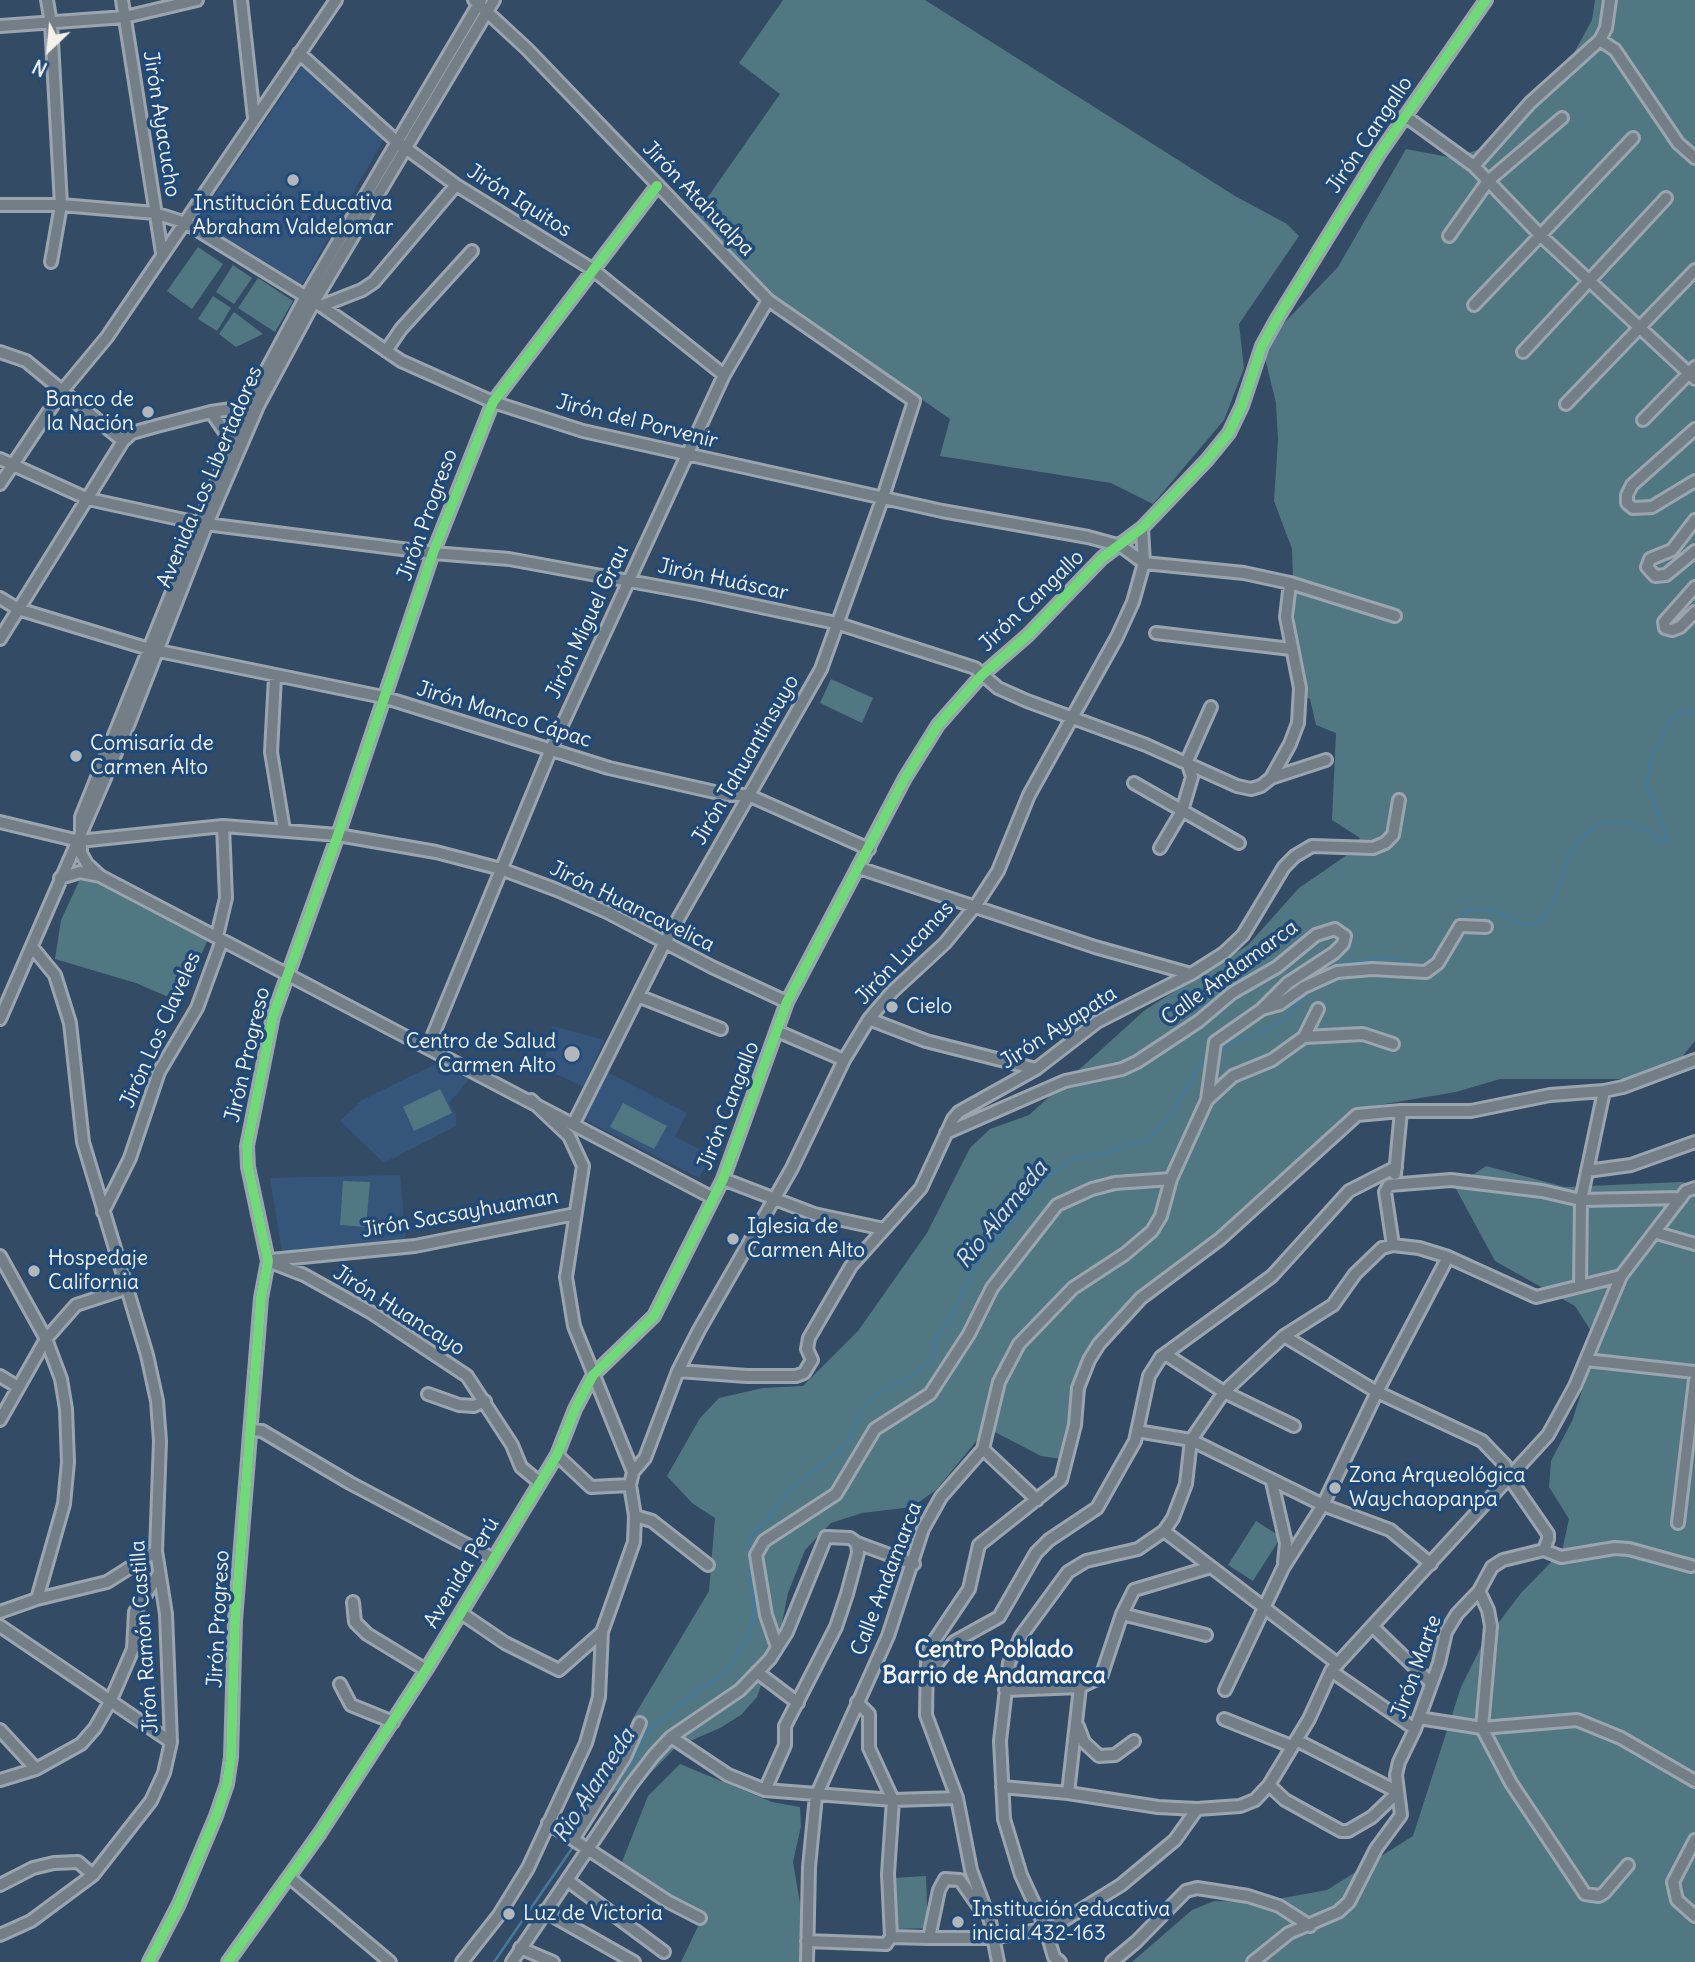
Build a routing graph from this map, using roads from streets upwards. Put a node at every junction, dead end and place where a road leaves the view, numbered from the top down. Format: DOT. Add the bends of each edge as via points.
graph roads {
  1 [pos="47,0"];
  2 [pos="122,0"];
  3 [pos="197,0"];
  4 [pos="240,0"];
  5 [pos="336,0"];
  6 [pos="495,0"];
  7 [pos="1486,0"];
  8 [pos="1610,0"];
  9 [pos="480,4"];
  10 [pos="125,17"];
  11 [pos="51,23"];
  12 [pos="0,26"];
  13 [pos="1600,40"];
  14 [pos="299,53"];
  15 [pos="1405,116"];
  16 [pos="254,118"];
  17 [pos="1562,118"];
  18 [pos="1633,138"];
  19 [pos="401,145"];
  20 [pos="1695,158"];
  21 [pos="1474,166"];
  22 [pos="1488,181"];
  23 [pos="456,185"];
  24 [pos="657,186"];
  25 [pos="1666,198"];
  26 [pos="0,205"];
  27 [pos="61,205"];
  28 [pos="155,213"];
  29 [pos="186,223"];
  30 [pos="1541,235"];
  31 [pos="1449,236"];
  32 [pos="472,251"];
  33 [pos="162,253"];
  34 [pos="51,262"];
  35 [pos="592,269"];
  36 [pos="1695,270"];
  37 [pos="1590,280"];
  38 [pos="768,300"];
  39 [pos="314,301"];
  40 [pos="1474,305"];
  41 [pos="1641,328"];
  42 [pos="386,351"];
  43 [pos="0,352"];
  44 [pos="1523,352"];
  45 [pos="1693,373"];
  46 [pos="724,375"];
  47 [pos="63,390"];
  48 [pos="914,401"];
  49 [pos="493,402"];
  50 [pos="1566,404"];
  51 [pos="252,406"];
  52 [pos="211,412"];
  53 [pos="1643,420"];
  54 [pos="1695,429"];
  55 [pos="123,441"];
  56 [pos="235,446"];
  57 [pos="686,456"];
  58 [pos="6,461"];
  59 [pos="1695,481"];
  60 [pos="0,484"];
  61 [pos="884,497"];
  62 [pos="88,499"];
  63 [pos="1695,520"];
  64 [pos="202,523"];
  65 [pos="1142,528"];
  66 [pos="1121,546"];
  67 [pos="1695,551"];
  68 [pos="433,553"];
  69 [pos="1144,563"];
  70 [pos="628,580"];
  71 [pos="1290,583"];
  72 [pos="1695,587"];
  73 [pos="0,598"];
  74 [pos="18,608"];
  75 [pos="1695,612"];
  76 [pos="1395,616"];
  77 [pos="836,623"];
  78 [pos="1156,633"];
  79 [pos="0,639"];
  80 [pos="1292,649"];
  81 [pos="153,650"];
  82 [pos="982,675"];
  83 [pos="275,677"];
  84 [pos="383,697"];
  85 [pos="1211,707"];
  86 [pos="1073,717"];
  87 [pos="551,749"];
  88 [pos="1326,760"];
  89 [pos="1187,761"];
  90 [pos="1270,778"];
  91 [pos="1134,783"];
  92 [pos="748,795"];
  93 [pos="1399,800"];
  94 [pos="1182,811"];
  95 [pos="0,822"];
  96 [pos="223,826"];
  97 [pos="284,830"];
  98 [pos="338,835"];
  99 [pos="79,841"];
  100 [pos="1239,843"];
  101 [pos="1160,848"];
  102 [pos="869,849"];
  103 [pos="859,868"];
  104 [pos="500,869"];
  105 [pos="100,876"];
  106 [pos="60,878"];
  107 [pos="976,905"];
  108 [pos="1486,927"];
  109 [pos="220,938"];
  110 [pos="666,940"];
  111 [pos="32,947"];
  112 [pos="1191,974"];
  113 [pos="287,975"];
  114 [pos="638,996"];
  115 [pos="787,1002"];
  116 [pos="1262,1009"];
  117 [pos="1318,1009"];
  118 [pos="0,1017"];
  119 [pos="869,1019"];
  120 [pos="721,1029"];
  121 [pos="777,1031"];
  122 [pos="1304,1037"];
  123 [pos="1393,1044"];
  124 [pos="428,1047"];
  125 [pos="844,1060"];
  126 [pos="1695,1060"];
  127 [pos="1036,1069"];
  128 [pos="1604,1091"];
  129 [pos="531,1100"];
  130 [pos="1207,1100"];
  131 [pos="1401,1111"];
  132 [pos="574,1123"];
  133 [pos="946,1133"];
  134 [pos="1695,1142"];
  135 [pos="1396,1167"];
  136 [pos="1587,1171"];
  137 [pos="723,1179"];
  138 [pos="1171,1179"];
  139 [pos="1394,1184"];
  140 [pos="1695,1188"];
  141 [pos="713,1198"];
  142 [pos="1681,1198"];
  143 [pos="775,1199"];
  144 [pos="1581,1200"];
  145 [pos="103,1212"];
  146 [pos="575,1214"];
  147 [pos="884,1229"];
  148 [pos="1657,1233"];
  149 [pos="1695,1244"];
  150 [pos="1392,1245"];
  151 [pos="0,1256"];
  152 [pos="1448,1257"];
  153 [pos="268,1261"];
  154 [pos="1620,1276"];
  155 [pos="1580,1286"];
  156 [pos="128,1288"];
  157 [pos="1284,1336"];
  158 [pos="46,1339"];
  159 [pos="1165,1354"];
  160 [pos="1586,1360"];
  161 [pos="678,1371"];
  162 [pos="1695,1372"];
  163 [pos="593,1375"];
  164 [pos="1,1378"];
  165 [pos="1695,1380"];
  166 [pos="18,1387"];
  167 [pos="1224,1392"];
  168 [pos="1377,1392"];
  169 [pos="428,1394"];
  170 [pos="485,1401"];
  171 [pos="0,1420"];
  172 [pos="1294,1426"];
  173 [pos="252,1430"];
  174 [pos="1137,1432"];
  175 [pos="1191,1440"];
  176 [pos="983,1449"];
  177 [pos="557,1455"];
  178 [pos="633,1472"];
  179 [pos="1510,1479"];
  180 [pos="539,1482"];
  181 [pos="1272,1482"];
  182 [pos="630,1485"];
  183 [pos="1037,1500"];
  184 [pos="1323,1505"];
  185 [pos="635,1516"];
  186 [pos="1678,1523"];
  187 [pos="1164,1531"];
  188 [pos="857,1543"];
  189 [pos="1544,1550"];
  190 [pos="156,1551"];
  191 [pos="492,1558"];
  192 [pos="914,1564"];
  193 [pos="1430,1564"];
  194 [pos="708,1565"];
  195 [pos="1691,1566"];
  196 [pos="1212,1567"];
  197 [pos="1283,1568"];
  198 [pos="158,1575"];
  199 [pos="1479,1591"];
  200 [pos="37,1599"];
  201 [pos="353,1602"];
  202 [pos="1265,1607"];
  203 [pos="0,1612"];
  204 [pos="461,1613"];
  205 [pos="1122,1614"];
  206 [pos="0,1626"];
  207 [pos="1373,1628"];
  208 [pos="602,1632"];
  209 [pos="1206,1634"];
  210 [pos="777,1647"];
  211 [pos="1334,1668"];
  212 [pos="426,1670"];
  213 [pos="757,1672"];
  214 [pos="925,1679"];
  215 [pos="1432,1683"];
  216 [pos="340,1684"];
  217 [pos="1080,1687"];
  218 [pos="1005,1690"];
  219 [pos="1225,1690"];
  220 [pos="110,1702"];
  221 [pos="857,1702"];
  222 [pos="798,1703"];
  223 [pos="1224,1719"];
  224 [pos="393,1722"];
  225 [pos="640,1723"];
  226 [pos="1077,1723"];
  227 [pos="1417,1724"];
  228 [pos="1482,1728"];
  229 [pos="0,1730"];
  230 [pos="671,1737"];
  231 [pos="1134,1741"];
  232 [pos="171,1742"];
  233 [pos="1294,1743"];
  234 [pos="36,1769"];
  235 [pos="0,1780"];
  236 [pos="1695,1781"];
  237 [pos="1269,1785"];
  238 [pos="1002,1787"];
  239 [pos="765,1790"];
  240 [pos="1398,1791"];
  241 [pos="1068,1793"];
  242 [pos="816,1796"];
  243 [pos="957,1798"];
  244 [pos="893,1800"];
  245 [pos="1197,1809"];
  246 [pos="548,1823"];
  247 [pos="1695,1840"];
  248 [pos="581,1843"];
  249 [pos="1628,1866"];
  250 [pos="93,1875"];
  251 [pos="289,1877"];
  252 [pos="566,1880"];
  253 [pos="0,1885"];
  254 [pos="544,1911"];
  255 [pos="1695,1916"];
  256 [pos="700,1918"];
  257 [pos="1310,1926"];
  258 [pos="1045,1927"];
  259 [pos="0,1935"];
  260 [pos="891,1937"];
  261 [pos="929,1938"];
  262 [pos="993,1938"];
  263 [pos="807,1941"];
  264 [pos="520,1948"];
  265 [pos="664,1952"];
  266 [pos="1057,1960"];
  267 [pos="149,1962"];
  268 [pos="228,1962"];
  269 [pos="390,1962"];
  270 [pos="462,1962"];
  271 [pos="512,1962"];
  272 [pos="553,1962"];
  273 [pos="634,1962"];
  274 [pos="807,1962"];
  275 [pos="998,1962"];
  276 [pos="1041,1962"];
  277 [pos="1112,1962"];
  278 [pos="1253,1962"];
  1 -- 11 [label="street"];
  2 -- 10 [label="street, Jirón Ayacucho"];
  3 -- 10 [label="street"];
  4 -- 16 [label="street"];
  5 -- 14 [label="street"];
  6 -- 9 [label="street, Avenida Los Libertadores"];
  7 -- 15 [label="street, Jirón Cangallo"];
  8 -- 13 [label="street"];
  9 -- 19 [label="street, Avenida Los Libertadores"];
  9 -- 24 [label="street, Jirón Atahualpa"];
  10 -- 11 [label="street"];
  10 -- 28 [label="street, Jirón Ayacucho"];
  11 -- 12 [label="street"];
  11 -- 27 [label="street"];
  13 -- 20 [label="street" via="1615,50 1678,143"];
  13 -- 21 [label="street" via="1530,103"];
  14 -- 16 [label="street"];
  14 -- 19 [label="street, Jirón Iquitos"];
  15 -- 21 [label="street"];
  15 -- 65 [label="street, Jirón Cangallo" via="1272,328 1228,433"];
  16 -- 29 [label="street"];
  17 -- 22 [label="street"];
  18 -- 30 [label="street"];
  19 -- 23 [label="street, Jirón Iquitos"];
  19 -- 39 [label="street, Avenida Los Libertadores"];
  21 -- 22 [label="street"];
  22 -- 30 [label="street"];
  22 -- 31 [label="street"];
  23 -- 35 [label="street, Jirón Iquitos"];
  23 -- 39 [label="street" via="374,282 362,290"];
  24 -- 35 [label="street, Jirón Progreso"];
  24 -- 38 [label="street, Jirón Atahualpa"];
  25 -- 37 [label="street"];
  26 -- 27 [label="street"];
  27 -- 28 [label="street"];
  27 -- 34 [label="street"];
  28 -- 29 [label="street, Jirón del Porvenir"];
  28 -- 33 [label="street, Jirón Ayacucho"];
  29 -- 33 [label="street"];
  29 -- 39 [label="street, Jirón del Porvenir"];
  30 -- 37 [label="street"];
  30 -- 40 [label="street"];
  32 -- 42 [label="street"];
  33 -- 47 [label="street" via="107,337"];
  35 -- 46 [label="street, Jirón Iquitos"];
  35 -- 49 [label="street, Jirón Progreso"];
  36 -- 41 [label="street"];
  37 -- 41 [label="street"];
  37 -- 44 [label="street"];
  38 -- 46 [label="street, Jirón Miguel Grau"];
  38 -- 48 [label="street, Jirón Atahualpa"];
  39 -- 42 [label="street, Jirón del Porvenir"];
  39 -- 51 [label="street, Avenida Los Libertadores"];
  41 -- 45 [label="street"];
  41 -- 50 [label="street"];
  42 -- 49 [label="street, Jirón del Porvenir"];
  43 -- 47 [label="street" via="26,361"];
  45 -- 53 [label="street"];
  46 -- 57 [label="street, Jirón Miguel Grau"];
  47 -- 55 [label="street"];
  47 -- 58 [label="street"];
  48 -- 61 [label="street, Jirón Tahuantinsuyo"];
  49 -- 57 [label="street, Jirón del Porvenir" via="583,431"];
  49 -- 68 [label="street, Jirón Progreso"];
  51 -- 52 [label="street"];
  51 -- 56 [label="street, Avenida Los Libertadores"];
  52 -- 55 [label="street" via="132,433"];
  52 -- 56 [label="street"];
  54 -- 59 [label="street" via="1632,485 1628,503 1633,508 1652,507"];
  55 -- 62 [label="street"];
  56 -- 64 [label="street, Avenida Los Libertadores"];
  57 -- 61 [label="street, Jirón del Porvenir"];
  57 -- 70 [label="street, Jirón Miguel Grau"];
  58 -- 60 [label="street"];
  58 -- 62 [label="street, Jirón Huáscar"];
  61 -- 66 [label="street, Jirón del Porvenir"];
  61 -- 77 [label="street, Jirón Tahuantinsuyo"];
  62 -- 64 [label="street, Jirón Huáscar"];
  62 -- 74 [label="street"];
  63 -- 67 [label="street" via="1672,550 1650,559 1647,567 1656,576 1665,575"];
  64 -- 68 [label="street, Jirón Huáscar"];
  64 -- 81 [label="street, Avenida Los Libertadores"];
  65 -- 66 [label="street, Jirón Cangallo"];
  65 -- 69 [label="street, Jirón Lucanas"];
  66 -- 69 [label="street"];
  66 -- 82 [label="street, Jirón Cangallo" via="1102,558"];
  68 -- 70 [label="street, Jirón Huáscar" via="509,559"];
  68 -- 84 [label="street, Jirón Progreso"];
  69 -- 71 [label="street" via="1244,573"];
  69 -- 86 [label="street, Jirón Lucanas" via="1117,637"];
  70 -- 77 [label="street, Jirón Huáscar"];
  70 -- 87 [label="street, Jirón Miguel Grau"];
  71 -- 76 [label="street"];
  71 -- 80 [label="street" via="1286,617"];
  72 -- 75 [label="street" via="1664,622 1665,628 1679,627"];
  73 -- 74 [label="street, Jirón Manco Cápac"];
  74 -- 79 [label="street"];
  74 -- 81 [label="street, Jirón Manco Cápac"];
  77 -- 82 [label="street, Jirón Huáscar" via="975,668"];
  77 -- 92 [label="street, Jirón Tahuantinsuyo" via="821,669"];
  78 -- 80 [label="street"];
  80 -- 90 [label="street" via="1300,688 1298,723"];
  81 -- 83 [label="street, Jirón Manco Cápac"];
  81 -- 99 [label="street, Avenida Los Libertadores" via="81,817"];
  82 -- 86 [label="street, Jirón Huáscar" via="998,688"];
  82 -- 102 [label="street, Jirón Cangallo" via="938,725"];
  83 -- 84 [label="street, Jirón Manco Cápac"];
  83 -- 97 [label="street" via="271,752"];
  84 -- 87 [label="street, Jirón Manco Cápac"];
  84 -- 98 [label="street, Jirón Progreso"];
  85 -- 89 [label="street"];
  86 -- 89 [label="street, Jirón Huáscar"];
  86 -- 107 [label="street, Jirón Lucanas" via="1029,794 998,871"];
  87 -- 92 [label="street, Jirón Manco Cápac" via="609,768 728,795"];
  87 -- 104 [label="street, Jirón Miguel Grau"];
  88 -- 90 [label="street"];
  89 -- 90 [label="street, Jirón Huáscar" via="1251,789"];
  89 -- 94 [label="street" via="1192,778"];
  91 -- 94 [label="street"];
  92 -- 102 [label="street, Jirón Manco Cápac"];
  92 -- 110 [label="street, Jirón Tahuantinsuyo"];
  93 -- 112 [label="street, Jirón Ayapata" via="1393,835 1385,843 1373,848 1312,846 1295,856 1243,935"];
  94 -- 100 [label="street"];
  94 -- 101 [label="street"];
  95 -- 99 [label="street, Jirón Huancavelica"];
  96 -- 97 [label="street, Jirón Huancavelica"];
  96 -- 99 [label="street, Jirón Huancavelica"];
  96 -- 109 [label="street, Jirón Los Claveles" via="226,898"];
  97 -- 98 [label="street, Jirón Huancavelica"];
  98 -- 104 [label="street, Jirón Huancavelica"];
  98 -- 113 [label="street, Jirón Progreso"];
  99 -- 105 [label="street" via="87,864"];
  99 -- 106 [label="street, Avenida Los Libertadores"];
  102 -- 103 [label="street, Jirón Cangallo"];
  103 -- 107 [label="street"];
  103 -- 115 [label="street, Jirón Cangallo"];
  104 -- 110 [label="street, Jirón Huancavelica"];
  104 -- 124 [label="street, Jirón Miguel Grau"];
  105 -- 106 [label="street" via="80,872"];
  105 -- 109 [label="street"];
  106 -- 111 [label="street, Avenida Los Libertadores"];
  107 -- 112 [label="street" via="1095,947"];
  107 -- 119 [label="street, Jirón Lucanas"];
  108 -- 116 [label="street" via="1460,926 1438,963 1426,972 1336,972 1280,1004"];
  109 -- 113 [label="street"];
  109 -- 145 [label="street, Jirón Los Claveles" via="197,1008 159,1072 130,1158"];
  110 -- 114 [label="street, Jirón Tahuantinsuyo"];
  110 -- 115 [label="street, Jirón Huancavelica"];
  111 -- 118 [label="street, Avenida Los Libertadores"];
  111 -- 145 [label="street, Jirón Ramón Castilla" via="55,975 70,1023 83,1142"];
  112 -- 127 [label="street, Jirón Ayapata" via="1097,1022"];
  113 -- 124 [label="street"];
  113 -- 153 [label="street, Jirón Progreso" via="273,1016 247,1146"];
  114 -- 120 [label="street"];
  114 -- 132 [label="street, Jirón Tahuantinsuyo"];
  115 -- 121 [label="street, Jirón Cangallo"];
  116 -- 130 [label="street, Calle Andamarca" via="1215,1042"];
  116 -- 133 [label="street, Calle Andamarca" via="1288,983 1343,944 1342,931 1324,930 1316,935 1277,967 1232,993 1137,1062 1065,1081"];
  117 -- 122 [label="street"];
  119 -- 125 [label="street, Jirón Lucanas"];
  119 -- 127 [label="street" via="926,1041"];
  121 -- 125 [label="street"];
  121 -- 137 [label="street, Jirón Cangallo"];
  122 -- 123 [label="street" via="1363,1034"];
  122 -- 130 [label="street" via="1272,1060 1233,1076"];
  124 -- 129 [label="street"];
  125 -- 143 [label="street, Jirón Lucanas"];
  126 -- 128 [label="street"];
  127 -- 133 [label="street, Jirón Ayapata" via="960,1112"];
  128 -- 131 [label="street" via="1549,1095 1471,1111"];
  128 -- 136 [label="street"];
  129 -- 132 [label="street"];
  129 -- 146 [label="street" via="569,1136 581,1156 583,1183"];
  130 -- 138 [label="street, Calle Andamarca"];
  131 -- 135 [label="street"];
  131 -- 183 [label="street" via="1357,1115 1345,1123 1220,1239 1127,1312 1089,1360 1078,1388 1064,1474"];
  132 -- 141 [label="street"];
  133 -- 147 [label="street, Jirón Ayapata" via="921,1188"];
  134 -- 136 [label="street" via="1641,1162"];
  135 -- 139 [label="street"];
  135 -- 159 [label="street" via="1349,1191 1272,1276"];
  136 -- 144 [label="street"];
  137 -- 141 [label="street, Jirón Cangallo"];
  137 -- 143 [label="street"];
  138 -- 176 [label="street, Calle Andamarca" via="1152,1231 1073,1288 1019,1344 999,1382"];
  138 -- 210 [label="street" via="1115,1183 1057,1205 992,1288 930,1394 875,1429 836,1494 764,1541 757,1555 766,1615"];
  139 -- 144 [label="street" via="1451,1180"];
  139 -- 150 [label="street" via="1385,1192"];
  140 -- 142 [label="street"];
  141 -- 163 [label="street, Avenida Perú" via="654,1316"];
  142 -- 144 [label="street"];
  142 -- 148 [label="street"];
  143 -- 147 [label="street" via="814,1214"];
  143 -- 161 [label="street, Jirón Lucanas"];
  144 -- 155 [label="street"];
  145 -- 156 [label="street, Jirón Ramón Castilla"];
  146 -- 153 [label="street, Jirón Sacsayhuaman" via="415,1246"];
  146 -- 163 [label="street" via="566,1278 574,1326"];
  147 -- 161 [label="street, Jirón Ayapata" via="851,1266 809,1338 810,1368 803,1373 747,1376"];
  148 -- 149 [label="street"];
  148 -- 154 [label="street"];
  150 -- 152 [label="street"];
  150 -- 157 [label="street" via="1370,1257 1333,1305"];
  151 -- 158 [label="street"];
  152 -- 155 [label="street" via="1526,1295 1547,1296"];
  152 -- 168 [label="street"];
  153 -- 170 [label="street, Jirón Huancayo" via="304,1275 406,1334 467,1376"];
  153 -- 173 [label="street, Jirón Progreso"];
  154 -- 155 [label="street"];
  154 -- 160 [label="street"];
  156 -- 158 [label="street" via="80,1303"];
  156 -- 190 [label="street, Jirón Ramón Castilla" via="157,1401"];
  157 -- 167 [label="street"];
  157 -- 168 [label="street"];
  158 -- 166 [label="street"];
  158 -- 200 [label="street" via="61,1379 68,1462 64,1504"];
  159 -- 167 [label="street"];
  159 -- 174 [label="street" via="1149,1376"];
  160 -- 162 [label="street"];
  160 -- 179 [label="street" via="1560,1418"];
  161 -- 178 [label="street, Jirón Lucanas" via="645,1458"];
  163 -- 177 [label="street, Avenida Perú"];
  163 -- 178 [label="street"];
  164 -- 166 [label="street"];
  165 -- 186 [label="street"];
  166 -- 171 [label="street"];
  167 -- 172 [label="street"];
  167 -- 175 [label="street"];
  168 -- 179 [label="street" via="1482,1441 1505,1465"];
  168 -- 184 [label="street"];
  169 -- 170 [label="street" via="459,1405"];
  170 -- 180 [label="street, Jirón Huancayo" via="521,1467"];
  173 -- 191 [label="street"];
  173 -- 267 [label="street, Jirón Progreso" via="234,1620 227,1784 179,1904"];
  174 -- 175 [label="street"];
  174 -- 214 [label="street" via="1125,1463 1097,1508 1049,1540 1036,1553 999,1617 954,1642"];
  175 -- 181 [label="street"];
  175 -- 187 [label="street" via="1186,1484"];
  176 -- 183 [label="street"];
  176 -- 192 [label="street, Calle Andamarca" via="940,1497 923,1529"];
  177 -- 180 [label="street, Avenida Perú"];
  177 -- 182 [label="street" via="591,1487"];
  178 -- 182 [label="street, Jirón Lucanas"];
  179 -- 189 [label="street" via="1548,1534"];
  179 -- 193 [label="street"];
  180 -- 191 [label="street, Avenida Perú"];
  181 -- 184 [label="street"];
  181 -- 197 [label="street" via="1286,1543"];
  182 -- 185 [label="street"];
  183 -- 214 [label="street" via="979,1545 969,1589 930,1647"];
  184 -- 193 [label="street" via="1390,1530"];
  184 -- 197 [label="street"];
  185 -- 194 [label="street" via="652,1521"];
  185 -- 208 [label="street" via="634,1542"];
  187 -- 196 [label="street"];
  187 -- 218 [label="street" via="1138,1549 1086,1562 1068,1572 1021,1636 1009,1663"];
  188 -- 192 [label="street"];
  188 -- 210 [label="street" via="842,1536 826,1537"];
  188 -- 222 [label="street" via="836,1627"];
  189 -- 195 [label="street" via="1561,1557 1629,1549"];
  189 -- 199 [label="street, Jirón Marte" via="1503,1560 1485,1576"];
  190 -- 198 [label="street, Jirón Ramón Castilla"];
  190 -- 200 [label="street" via="107,1582"];
  191 -- 204 [label="street, Avenida Perú"];
  192 -- 221 [label="street, Calle Andamarca"];
  193 -- 207 [label="street"];
  196 -- 202 [label="street"];
  196 -- 205 [label="street" via="1134,1590"];
  197 -- 202 [label="street"];
  198 -- 220 [label="street" via="135,1612 133,1649"];
  198 -- 232 [label="street, Jirón Ramón Castilla" via="166,1614"];
  199 -- 215 [label="street, Jirón Marte" via="1446,1632"];
  199 -- 228 [label="street" via="1491,1626"];
  200 -- 203 [label="street"];
  201 -- 212 [label="street" via="355,1622 361,1628"];
  202 -- 211 [label="street"];
  202 -- 219 [label="street"];
  204 -- 208 [label="street" via="505,1643 559,1670"];
  204 -- 212 [label="street, Avenida Perú"];
  205 -- 209 [label="street"];
  205 -- 217 [label="street" via="1101,1677"];
  206 -- 220 [label="street"];
  207 -- 211 [label="street"];
  207 -- 215 [label="street"];
  208 -- 246 [label="street" via="599,1698 590,1731"];
  210 -- 213 [label="street"];
  211 -- 227 [label="street"];
  211 -- 233 [label="street"];
  212 -- 224 [label="street, Avenida Perú"];
  213 -- 222 [label="street"];
  213 -- 230 [label="street" via="740,1690"];
  214 -- 243 [label="street" via="926,1715"];
  215 -- 227 [label="street, Jirón Marte"];
  216 -- 224 [label="street" via="347,1702"];
  217 -- 218 [label="street"];
  217 -- 226 [label="street"];
  218 -- 238 [label="street"];
  220 -- 232 [label="street"];
  220 -- 234 [label="street" via="81,1744"];
  221 -- 242 [label="street, Calle Andamarca"];
  221 -- 244 [label="street" via="869,1713 869,1748"];
  222 -- 239 [label="street" via="785,1726 785,1745"];
  223 -- 233 [label="street"];
  224 -- 251 [label="street, Avenida Perú"];
  225 -- 248 [label="street"];
  226 -- 231 [label="street" via="1084,1742 1099,1756 1115,1755"];
  226 -- 241 [label="street"];
  227 -- 228 [label="street"];
  227 -- 240 [label="street, Jirón Marte" via="1399,1762"];
  228 -- 236 [label="street" via="1577,1720 1621,1738"];
  228 -- 249 [label="street" via="1521,1801 1551,1839 1580,1890 1599,1896"];
  229 -- 234 [label="street"];
  230 -- 239 [label="street" via="728,1775"];
  230 -- 248 [label="street"];
  232 -- 250 [label="street, Jirón Ramón Castilla" via="151,1801"];
  233 -- 237 [label="street"];
  233 -- 240 [label="street"];
  234 -- 235 [label="street"];
  237 -- 240 [label="street" via="1285,1800 1340,1832 1372,1817"];
  237 -- 245 [label="street" via="1249,1804"];
  238 -- 241 [label="street"];
  238 -- 258 [label="street" via="1012,1847"];
  239 -- 242 [label="street"];
  240 -- 257 [label="street, Jirón Marte" via="1401,1815 1376,1849 1349,1902"];
  241 -- 245 [label="street"];
  242 -- 244 [label="street"];
  242 -- 263 [label="street, Calle Andamarca"];
  243 -- 244 [label="street"];
  243 -- 262 [label="street" via="971,1870"];
  244 -- 260 [label="street" via="888,1874"];
  245 -- 258 [label="street" via="1175,1840 1121,1885 1066,1921"];
  246 -- 248 [label="street"];
  246 -- 270 [label="street" via="507,1903"];
  247 -- 255 [label="street" via="1673,1882 1676,1900"];
  248 -- 252 [label="street"];
  248 -- 256 [label="street"];
  250 -- 253 [label="street" via="78,1862 54,1863"];
  250 -- 259 [label="street, Jirón Ramón Castilla" via="31,1921"];
  251 -- 268 [label="street, Avenida Perú"];
  251 -- 269 [label="street"];
  252 -- 254 [label="street"];
  252 -- 265 [label="street"];
  254 -- 264 [label="street"];
  254 -- 273 [label="street"];
  257 -- 277 [label="street" via="1279,1906 1197,1888 1186,1891"];
  257 -- 278 [label="street, Jirón Marte" via="1273,1943"];
  258 -- 262 [label="street"];
  258 -- 266 [label="street"];
  260 -- 261 [label="street"];
  260 -- 263 [label="street" via="886,1944"];
  261 -- 262 [label="street"];
  261 -- 262 [label="street" via="939,1890 951,1877 960,1880 976,1901"];
  262 -- 275 [label="street"];
  263 -- 274 [label="street, Calle Andamarca"];
  264 -- 271 [label="street"];
  264 -- 272 [label="street"];
  266 -- 276 [label="street"];
}
